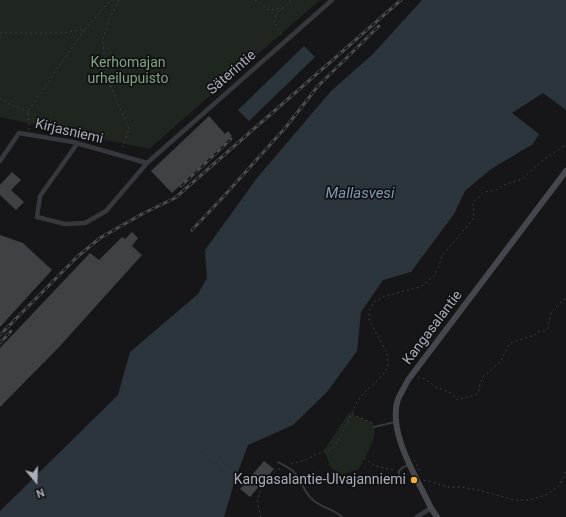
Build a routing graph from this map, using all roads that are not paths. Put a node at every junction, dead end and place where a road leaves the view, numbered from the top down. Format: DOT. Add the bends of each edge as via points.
graph roads {
  1 [pos="332,0"];
  2 [pos="77,144"];
  3 [pos="0,161"];
  4 [pos="147,163"];
  5 [pos="566,171"];
  6 [pos="396,422"];
  7 [pos="374,427"];
  8 [pos="412,461"];
  9 [pos="278,462"];
  10 [pos="399,480"];
  11 [pos="431,508"];
  12 [pos="342,517"];
  13 [pos="417,517"];
  14 [pos="437,517"];
  1 -- 4 [label="street, Säterintie"];
  2 -- 3 [label="street, Kirjasniemi" via="20,133"];
  2 -- 4 [label="street, Kirjasniemi"];
  2 -- 4 [label="street, Säterintie" via="40,196 37,218 65,224 85,223 106,211"];
  5 -- 6 [label="main road, Kangasalantie" via="413,375 398,399"];
  6 -- 7 [label="lane"];
  6 -- 8 [label="main road, Kangasalantie" via="401,445"];
  8 -- 10 [label="lane" via="399,471"];
  8 -- 11 [label="main road, Kangasalantie"];
  9 -- 12 [label="lane" via="294,473 314,502"];
  11 -- 13 [label="street"];
  11 -- 14 [label="main road, Kangasalantie"];
}
